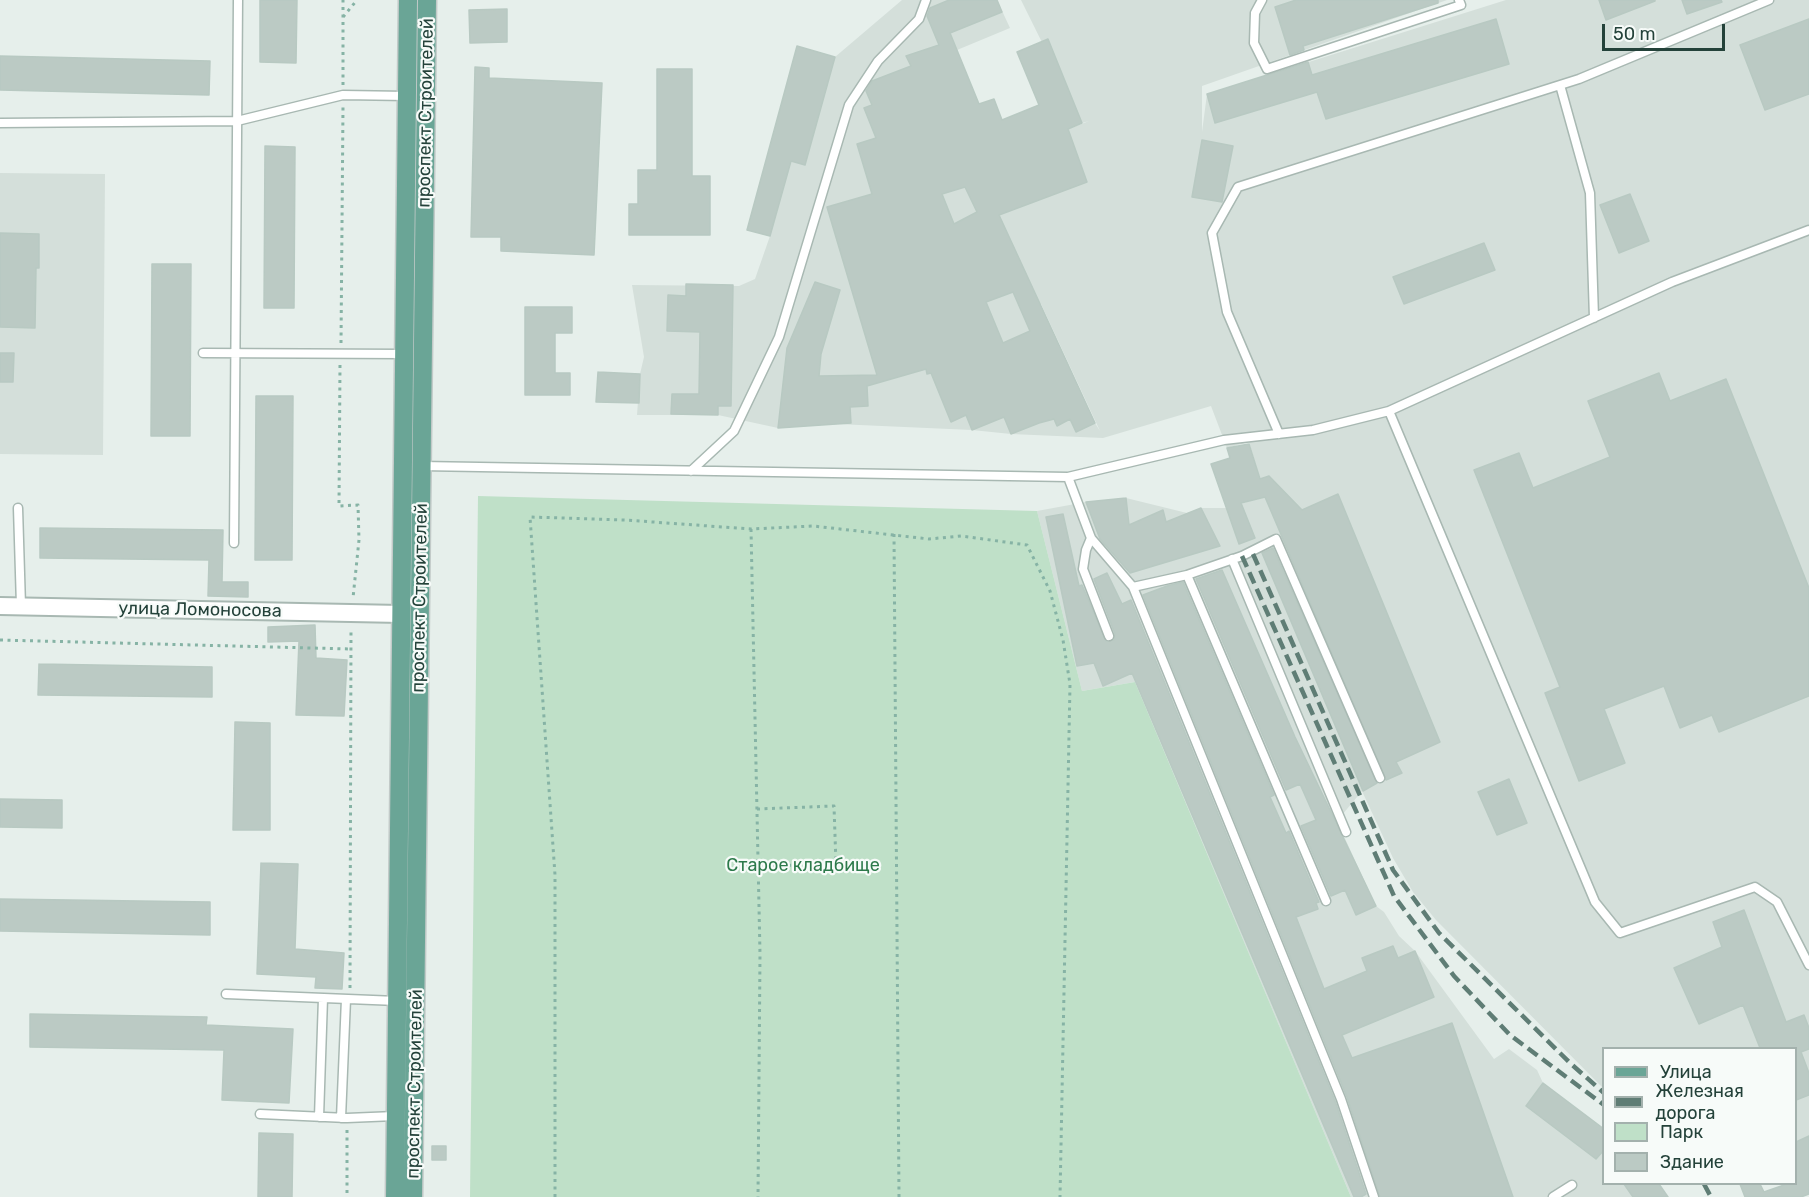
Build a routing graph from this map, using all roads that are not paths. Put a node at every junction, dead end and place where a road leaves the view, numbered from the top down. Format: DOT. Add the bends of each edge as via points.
graph roads {
  1 [pos="238,0"];
  2 [pos="408,0"];
  3 [pos="427,0"];
  4 [pos="926,0"];
  5 [pos="1262,0"];
  6 [pos="1459,0"];
  7 [pos="1769,0"];
  8 [pos="1560,85"];
  9 [pos="407,96"];
  10 [pos="237,121"];
  11 [pos="0,123"];
  12 [pos="1809,230"];
  13 [pos="1594,318"];
  14 [pos="203,353"];
  15 [pos="236,353"];
  16 [pos="404,354"];
  17 [pos="1389,411"];
  18 [pos="1279,434"];
  19 [pos="403,466"];
  20 [pos="422,466"];
  21 [pos="691,471"];
  22 [pos="1068,477"];
  23 [pos="18,508"];
  24 [pos="1091,538"];
  25 [pos="234,543"];
  26 [pos="1232,559"];
  27 [pos="1187,576"];
  28 [pos="1133,587"];
  29 [pos="0,606"];
  30 [pos="21,606"];
  31 [pos="401,614"];
  32 [pos="1109,636"];
  33 [pos="1380,778"];
  34 [pos="1346,832"];
  35 [pos="1326,901"];
  36 [pos="1809,964"];
  37 [pos="226,994"];
  38 [pos="323,998"];
  39 [pos="346,999"];
  40 [pos="397,1001"];
  41 [pos="260,1114"];
  42 [pos="395,1116"];
  43 [pos="319,1117"];
  44 [pos="341,1118"];
  45 [pos="1572,1185"];
  46 [pos="394,1197"];
  47 [pos="413,1197"];
  48 [pos="1374,1197"];
  49 [pos="1553,1197"];
  1 -- 10 [label="lane"];
  2 -- 9 [label="main road, проспект Строителей"];
  3 -- 20 [label="main road, проспект Строителей"];
  4 -- 21 [label="lane" via="919,19 878,61 849,105 779,337 734,431"];
  5 -- 6 [label="lane" via="1255,13 1254,43 1267,69 1461,5"];
  7 -- 8 [label="lane"];
  8 -- 13 [label="lane" via="1590,194"];
  8 -- 18 [label="lane" via="1238,187 1212,233 1227,312"];
  9 -- 10 [label="lane" via="343,95"];
  9 -- 16 [label="main road, проспект Строителей"];
  10 -- 11 [label="lane"];
  10 -- 15 [label="lane"];
  12 -- 13 [label="lane" via="1672,282"];
  13 -- 17 [label="lane"];
  14 -- 15 [label="lane"];
  15 -- 16 [label="lane"];
  15 -- 25 [label="lane"];
  16 -- 19 [label="main road, проспект Строителей"];
  17 -- 18 [label="lane" via="1313,430"];
  17 -- 36 [label="lane" via="1595,902 1620,933 1755,887 1777,902"];
  18 -- 22 [label="lane" via="1224,440"];
  19 -- 20 [label="lane"];
  19 -- 31 [label="main road, проспект Строителей"];
  20 -- 21 [label="lane"];
  20 -- 47 [label="main road, проспект Строителей"];
  21 -- 22 [label="lane"];
  22 -- 24 [label="lane"];
  23 -- 30 [label="lane"];
  24 -- 28 [label="lane"];
  24 -- 32 [label="lane" via="1083,569"];
  26 -- 27 [label="lane"];
  26 -- 33 [label="lane" via="1276,539"];
  26 -- 34 [label="lane"];
  27 -- 28 [label="lane"];
  27 -- 35 [label="lane"];
  28 -- 48 [label="lane" via="1341,1099"];
  29 -- 30 [label="street, улица Ломоносова"];
  30 -- 31 [label="street, улица Ломоносова"];
  31 -- 40 [label="main road, проспект Строителей"];
  37 -- 38 [label="lane"];
  38 -- 39 [label="lane"];
  38 -- 43 [label="lane"];
  39 -- 40 [label="lane"];
  39 -- 44 [label="lane"];
  40 -- 42 [label="main road, проспект Строителей"];
  41 -- 43 [label="lane"];
  42 -- 44 [label="lane"];
  42 -- 46 [label="main road, проспект Строителей"];
  43 -- 44 [label="lane"];
  45 -- 49 [label="lane"];
}
